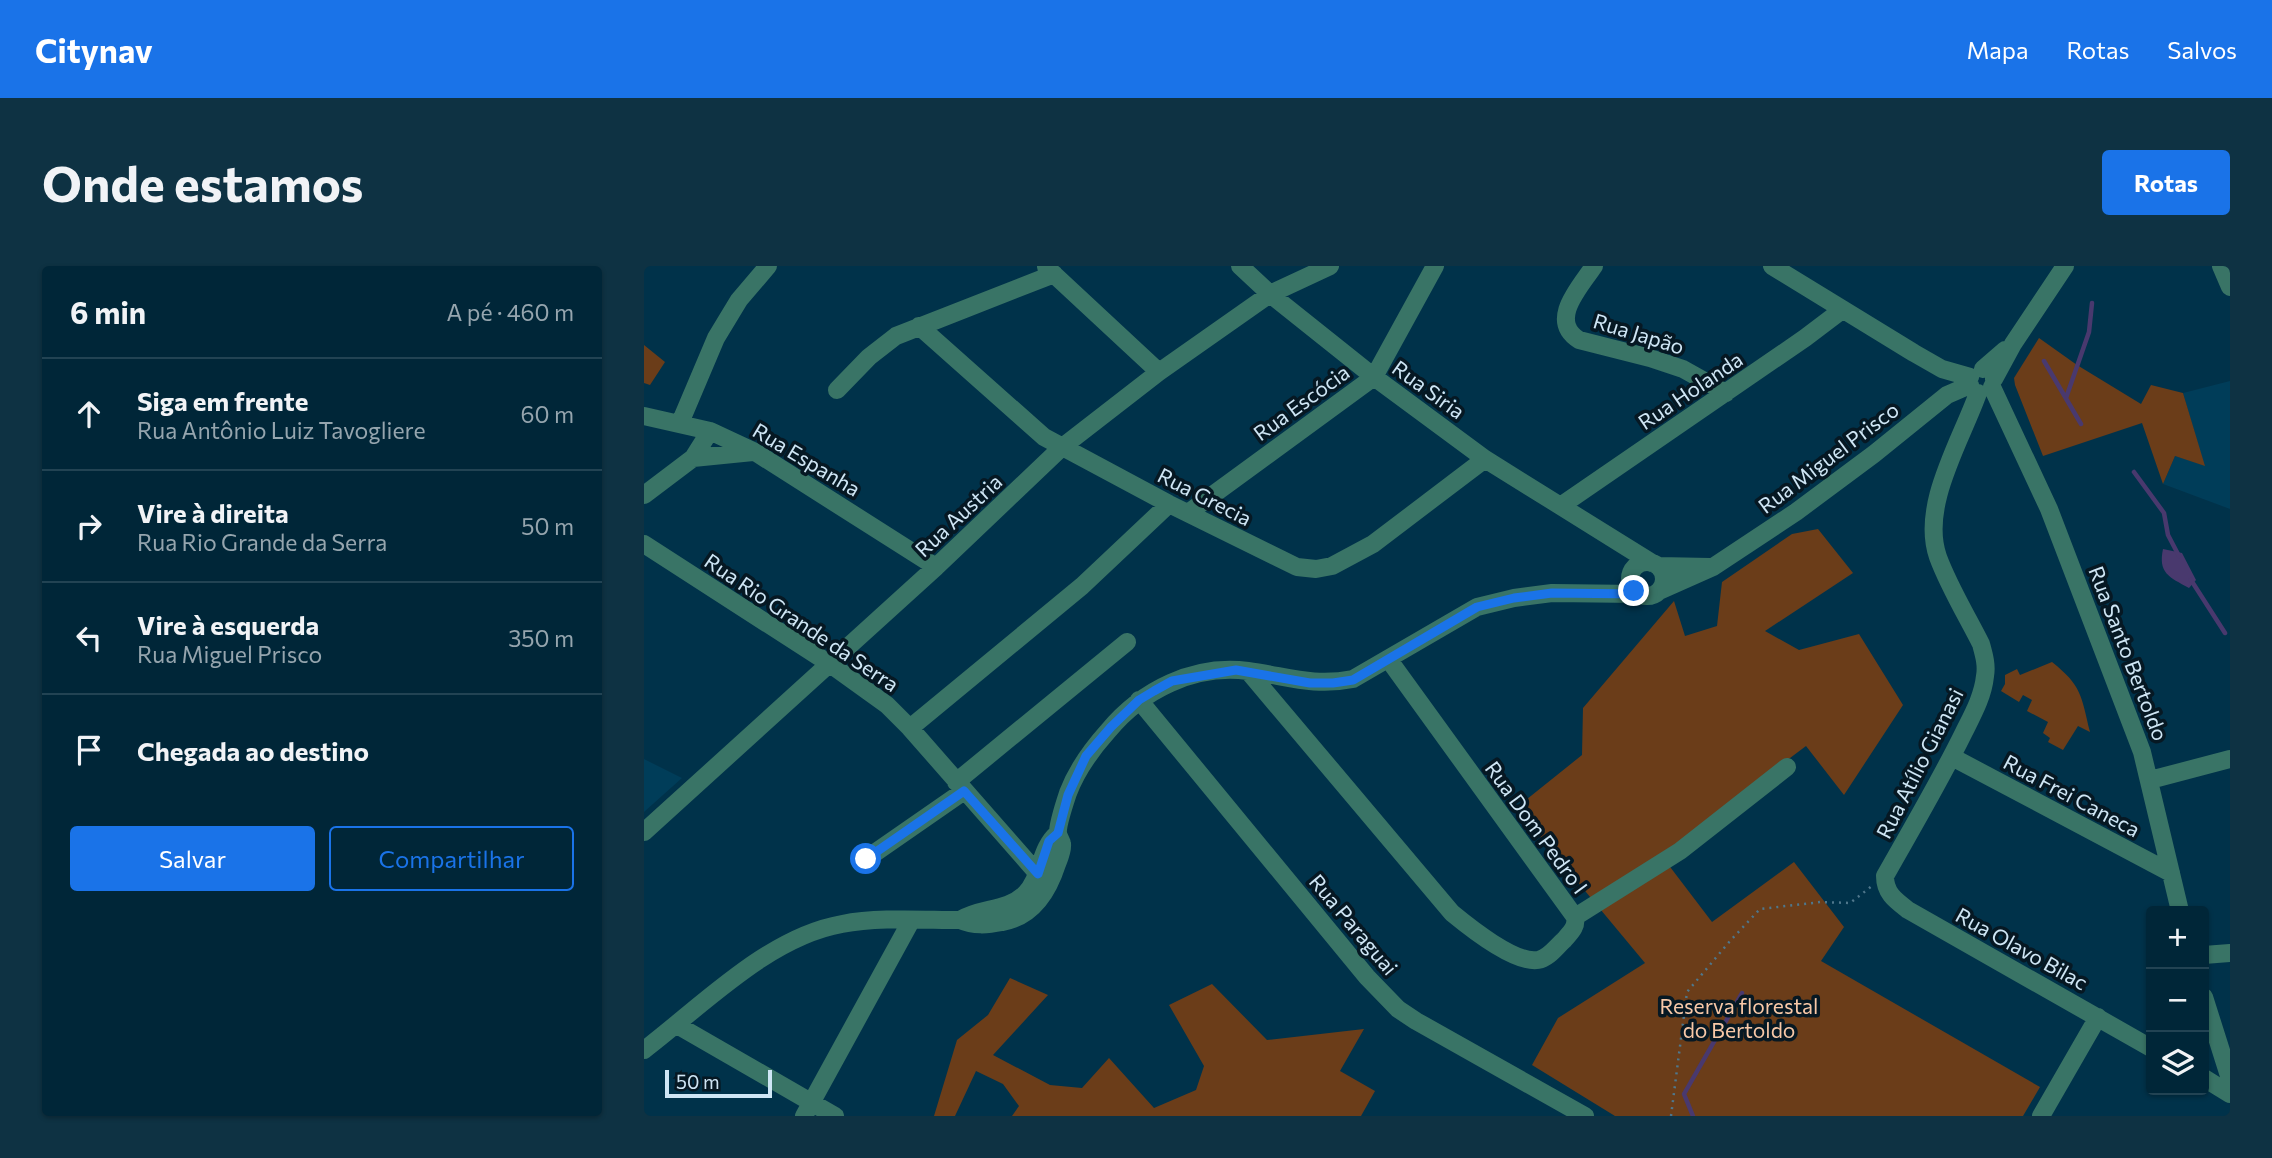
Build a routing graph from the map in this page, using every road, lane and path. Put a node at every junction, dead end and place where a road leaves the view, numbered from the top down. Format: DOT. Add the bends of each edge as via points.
graph roads {
  1 [pos="768,266"];
  2 [pos="1240,266"];
  3 [pos="1330,266"];
  4 [pos="1594,266"];
  5 [pos="1772,266"];
  6 [pos="2064,266"];
  7 [pos="2221,266"];
  8 [pos="1050,270"];
  9 [pos="1429,271"];
  10 [pos="2230,287"];
  11 [pos="1270,294"];
  12 [pos="1842,310"];
  13 [pos="919,326"];
  14 [pos="1158,372"];
  15 [pos="1374,377"];
  16 [pos="1981,383"];
  17 [pos="837,390"];
  18 [pos="1726,393"];
  19 [pos="644,416"];
  20 [pos="680,423"];
  21 [pos="710,430"];
  22 [pos="1061,448"];
  23 [pos="755,452"];
  24 [pos="693,458"];
  25 [pos="1486,459"];
  26 [pos="644,495"];
  27 [pos="1169,504"];
  28 [pos="1562,505"];
  29 [pos="1188,513"];
  30 [pos="1604,532"];
  31 [pos="644,544"];
  32 [pos="1655,564"];
  33 [pos="936,567"];
  34 [pos="1713,567"];
  35 [pos="1631,573"];
  36 [pos="1659,591"];
  37 [pos="1588,593"];
  38 [pos="1639,594"];
  39 [pos="1127,642"];
  40 [pos="1388,660"];
  41 [pos="830,664"];
  42 [pos="1248,671"];
  43 [pos="1289,678"];
  44 [pos="1139,700"];
  45 [pos="1283,714"];
  46 [pos="910,728"];
  47 [pos="1952,757"];
  48 [pos="2230,759"];
  49 [pos="1787,767"];
  50 [pos="2150,779"];
  51 [pos="960,787"];
  52 [pos="644,832"];
  53 [pos="1058,833"];
  54 [pos="866,859"];
  55 [pos="2171,873"];
  56 [pos="1038,874"];
  57 [pos="1885,876"];
  58 [pos="2179,906"];
  59 [pos="1574,916"];
  60 [pos="960,920"];
  61 [pos="911,921"];
  62 [pos="2230,953"];
  63 [pos="2209,955"];
  64 [pos="2209,1013"];
  65 [pos="2098,1017"];
  66 [pos="677,1025"];
  67 [pos="2146,1045"];
  68 [pos="644,1050"];
  69 [pos="2230,1079"];
  70 [pos="2209,1081"];
  71 [pos="2230,1094"];
  72 [pos="807,1110"];
  73 [pos="835,1116"];
  74 [pos="1585,1116"];
  75 [pos="1671,1116"];
  76 [pos="2041,1116"];
  1 -- 20 [label="street" via="739,300 716,338"];
  2 -- 11 [label="street, Rua Siria"];
  3 -- 11 [label="street, Rua Austria"];
  4 -- 18 [label="street, Rua Japão" via="1564,315 1572,335 1683,369"];
  5 -- 12 [label="street"];
  6 -- 16 [label="street, Rua Miguel Prisco" via="2013,344"];
  7 -- 10 [label="street"];
  8 -- 13 [label="street"];
  8 -- 14 [label="street"];
  9 -- 15 [label="street, Rua Escócia"];
  11 -- 14 [label="street, Rua Austria"];
  11 -- 15 [label="street, Rua Siria"];
  12 -- 16 [label="street" via="1942,369"];
  12 -- 18 [label="street, Rua Holanda"];
  13 -- 17 [label="street" via="896,336"];
  13 -- 22 [label="street, Rua Grecia" via="1025,423"];
  14 -- 22 [label="street, Rua Austria"];
  15 -- 25 [label="street, Rua Siria"];
  15 -- 29 [label="street, Rua Escócia"];
  16 -- 34 [label="street, Rua Miguel Prisco" via="1947,395 1829,487"];
  16 -- 47 [label="street, Rua Atílio Gianasi" via="1933,515 1938,556 1985,659 1982,693"];
  16 -- 50 [label="street, Rua Santo Bertoldo" via="2006,420 2049,509"];
  18 -- 28 [label="street, Rua Holanda"];
  19 -- 20 [label="street, Rua Espanha"];
  20 -- 21 [label="street, Rua Espanha"];
  21 -- 23 [label="street, Rua Espanha"];
  21 -- 24 [label="street"];
  22 -- 27 [label="street, Rua Grecia"];
  22 -- 33 [label="street, Rua Austria"];
  23 -- 24 [label="street"];
  23 -- 33 [label="street, Rua Espanha"];
  24 -- 26 [label="street"];
  25 -- 28 [label="street, Rua Siria"];
  25 -- 29 [label="street, Rua Grecia" via="1373,544 1332,566 1297,567"];
  27 -- 29 [label="street, Rua Grecia"];
  27 -- 46 [label="street" via="1082,586"];
  28 -- 30 [label="street, Rua Siria"];
  30 -- 32 [label="street, Rua Siria"];
  30 -- 35 [label="street, Rua Siria"];
  31 -- 41 [label="street, Rua Rio Grande da Serra"];
  32 -- 34 [label="street, Rua Miguel Prisco"];
  32 -- 35 [label="street, Rua Miguel Prisco" via="1641,563"];
  32 -- 36 [label="street" via="1664,576"];
  33 -- 41 [label="street, Rua Austria"];
  34 -- 36 [label="street, Rua Miguel Prisco"];
  35 -- 37 [label="street, Rua Miguel Prisco"];
  35 -- 38 [label="street" via="1631,586"];
  36 -- 38 [label="street, Rua Miguel Prisco"];
  37 -- 38 [label="street, Rua Miguel Prisco"];
  37 -- 40 [label="street, Rua Miguel Prisco" via="1514,598 1477,607"];
  39 -- 51 [label="street"];
  40 -- 43 [label="street, Rua Miguel Prisco" via="1353,680 1310,683"];
  40 -- 59 [label="street, Rua Dom Pedro I"];
  41 -- 46 [label="street, Rua Rio Grande da Serra"];
  41 -- 52 [label="street, Rua Austria"];
  42 -- 43 [label="street, Rua Miguel Prisco"];
  42 -- 44 [label="street, Rua Miguel Prisco" via="1172,681"];
  42 -- 45 [label="street, Rua Dom Pedro I"];
  43 -- 45 [label="street"];
  44 -- 53 [label="street, Rua Miguel Prisco" via="1086,756 1068,795"];
  44 -- 74 [label="street, Rua Paraguai" via="1398,1009"];
  45 -- 59 [label="street, Rua Dom Pedro I" via="1467,926 1525,959 1538,960 1572,931"];
  46 -- 51 [label="street, Rua Rio Grande da Serra"];
  47 -- 55 [label="street, Rua Frei Caneca"];
  47 -- 57 [label="street, Rua Atílio Gianasi"];
  48 -- 50 [label="street"];
  49 -- 59 [label="street" via="1680,851"];
  50 -- 55 [label="street, Rua Santo Bertoldo"];
  51 -- 54 [label="street"];
  51 -- 56 [label="street, Rua Rio Grande da Serra"];
  53 -- 56 [label="street, Rua Miguel Prisco" via="1049,841"];
  53 -- 60 [label="street, Rua Miguel Prisco" via="1062,845 1055,870 1035,906 1008,921 971,925"];
  55 -- 58 [label="street, Rua Santo Bertoldo"];
  56 -- 60 [label="street, Rua Miguel Prisco" via="1014,903"];
  57 -- 65 [label="street, Rua Olavo Bilac" via="1888,893 1908,910"];
  57 -- 75 [label="path" via="1850,903 1760,909 1730,941 1687,992"];
  60 -- 61 [label="street, Rua Miguel Prisco"];
  61 -- 66 [label="street, Rua Miguel Prisco" via="842,923 810,933 742,973"];
  61 -- 72 [label="street"];
  62 -- 63 [label="street"];
  64 -- 69 [label="street"];
  65 -- 67 [label="street, Rua Olavo Bilac"];
  65 -- 76 [label="street"];
  66 -- 68 [label="street, Rua Miguel Prisco"];
  66 -- 72 [label="street"];
  70 -- 71 [label="street"];
  72 -- 73 [label="street"];
}
